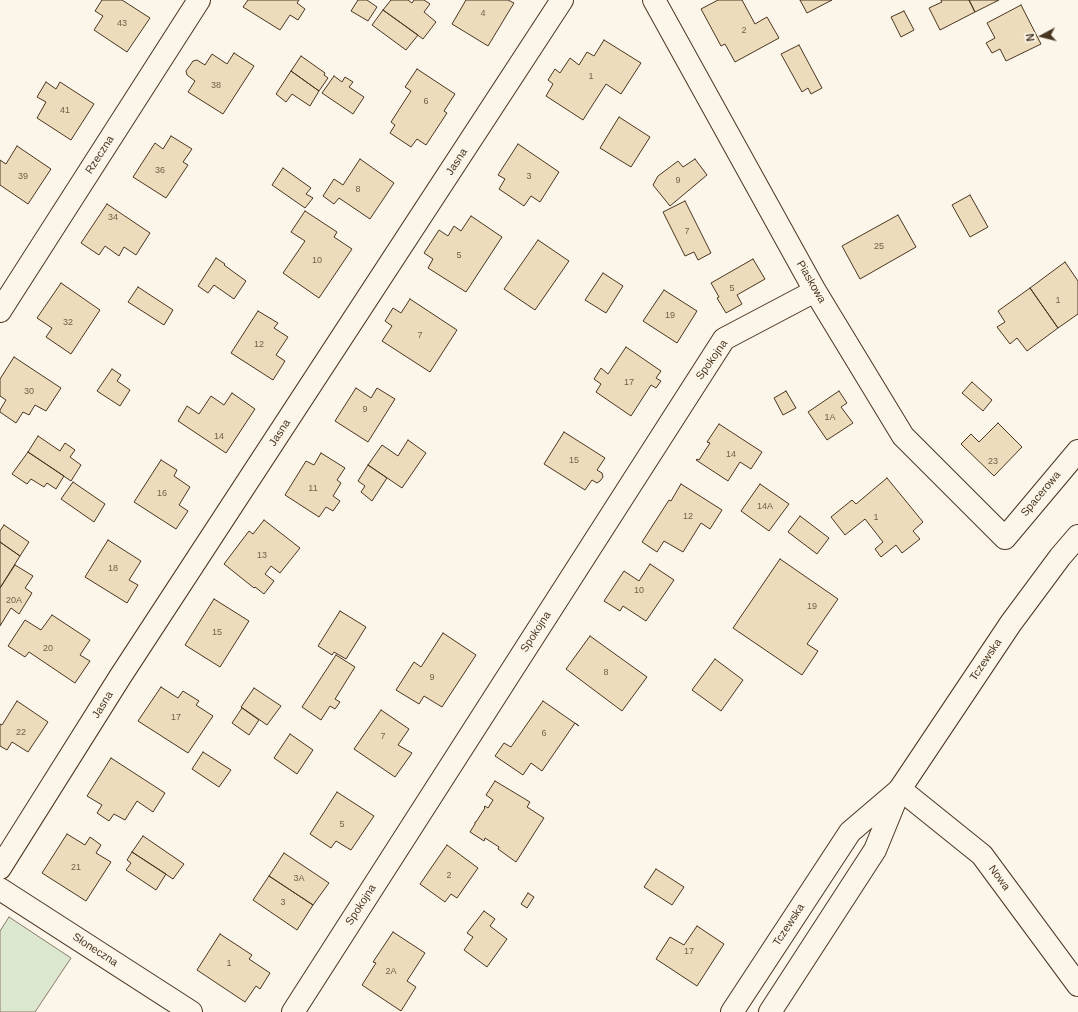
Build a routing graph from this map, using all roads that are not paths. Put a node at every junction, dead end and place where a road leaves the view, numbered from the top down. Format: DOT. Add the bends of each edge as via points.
graph roads {
  1 [pos="199,0"];
  2 [pos="562,0"];
  3 [pos="654,0"];
  4 [pos="815,291"];
  5 [pos="0,311"];
  6 [pos="1078,451"];
  7 [pos="1078,536"];
  8 [pos="1005,538"];
  9 [pos="900,789"];
  10 [pos="0,868"];
  11 [pos="0,889"];
  12 [pos="1078,985"];
  13 [pos="191,1012"];
  14 [pos="293,1012"];
  15 [pos="732,1012"];
  16 [pos="770,1012"];
  1 -- 5 [label="street, Rzeczna"];
  2 -- 10 [label="street, Jasna" via="120,677"];
  3 -- 4 [label="street, Piaskowa"];
  4 -- 8 [label="street, Piaskowa" via="903,436"];
  4 -- 14 [label="street, Spokojna" via="724,339"];
  6 -- 8 [label="street, Spacerowa"];
  7 -- 9 [label="street, Tczewska" via="1011,623"];
  9 -- 12 [label="street, Nowa" via="982,854"];
  9 -- 15 [label="street, Tczewska" via="850,832"];
  9 -- 16 [label="street, Tczewska" via="875,850"];
  11 -- 13 [label="street, Słoneczna"];
}
